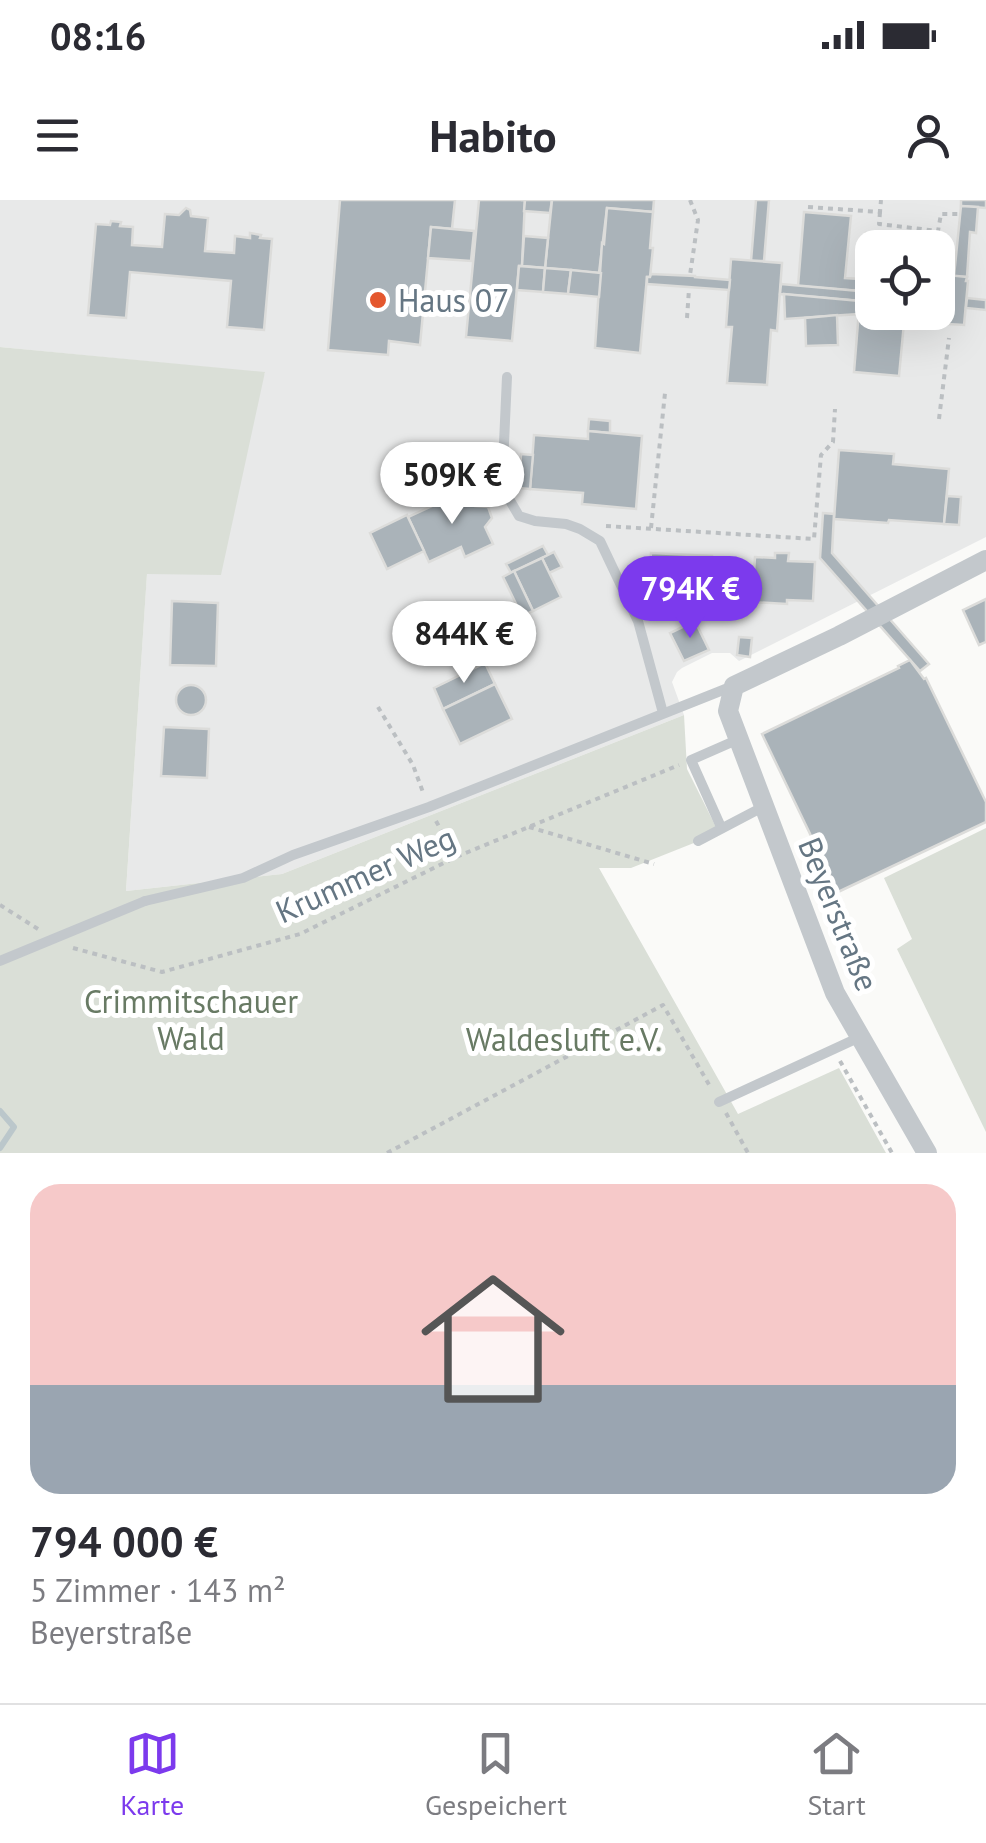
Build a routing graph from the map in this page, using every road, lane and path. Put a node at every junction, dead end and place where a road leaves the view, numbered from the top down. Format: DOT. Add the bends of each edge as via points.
graph roads {
  1 [pos="690,200"];
  2 [pos="881,200"];
  3 [pos="808,206"];
  4 [pos="880,212"];
  5 [pos="960,214"];
  6 [pos="690,275"];
  7 [pos="689,288"];
  8 [pos="687,318"];
  9 [pos="949,338"];
  10 [pos="507,378"];
  11 [pos="664,393"];
  12 [pos="836,409"];
  13 [pos="939,419"];
  14 [pos="652,528"];
  15 [pos="596,537"];
  16 [pos="986,560"];
  17 [pos="632,605"];
  18 [pos="728,609"];
  19 [pos="734,686"];
  20 [pos="378,707"];
  21 [pos="663,713"];
  22 [pos="739,740"];
  23 [pos="691,760"];
  24 [pos="764,806"];
  25 [pos="429,808"];
  26 [pos="529,826"];
  27 [pos="721,827"];
  28 [pos="698,841"];
  29 [pos="456,856"];
  30 [pos="654,864"];
  31 [pos="0,905"];
  32 [pos="48,935"];
  33 [pos="65,946"];
  34 [pos="0,961"];
  35 [pos="860,1038"];
  36 [pos="833,1050"];
  37 [pos="719,1102"];
  38 [pos="386,1153"];
  39 [pos="748,1153"];
  40 [pos="892,1153"];
  41 [pos="927,1153"];
  1 -- 6 [label="path" via="698,220"];
  2 -- 4 [label="path"];
  3 -- 4 [label="path"];
  4 -- 5 [label="path" via="879,224 938,231 941,214"];
  7 -- 8 [label="path"];
  9 -- 13 [label="path"];
  10 -- 15 [label="lane" via="507,499 519,516"];
  11 -- 14 [label="path"];
  12 -- 14 [label="path" via="832,442 821,455 814,539"];
  14 -- 15 [label="path" via="608,525"];
  15 -- 17 [label="lane"];
  16 -- 19 [label="street"];
  17 -- 18 [label="lane"];
  17 -- 21 [label="lane"];
  19 -- 21 [label="lane"];
  19 -- 22 [label="street, Beyerstraße" via="728,711"];
  20 -- 25 [label="path" via="413,764"];
  21 -- 25 [label="lane"];
  22 -- 23 [label="lane"];
  22 -- 24 [label="street, Beyerstraße"];
  23 -- 26 [label="path, Krummer Weg"];
  23 -- 27 [label="lane"];
  24 -- 27 [label="lane"];
  24 -- 35 [label="street, Beyerstraße" via="834,994"];
  25 -- 29 [label="path"];
  25 -- 34 [label="lane, bridge" via="243,878 145,901"];
  26 -- 29 [label="path, Krummer Weg"];
  26 -- 30 [label="path"];
  27 -- 28 [label="lane"];
  29 -- 33 [label="path, Krummer Weg" via="300,934 162,972"];
  31 -- 32 [label="path"];
  35 -- 36 [label="lane"];
  35 -- 41 [label="street, Beyerstraße"];
  36 -- 37 [label="lane"];
  36 -- 40 [label="path"];
  37 -- 38 [label="path" via="664,1005"];
  37 -- 39 [label="path"];
}
